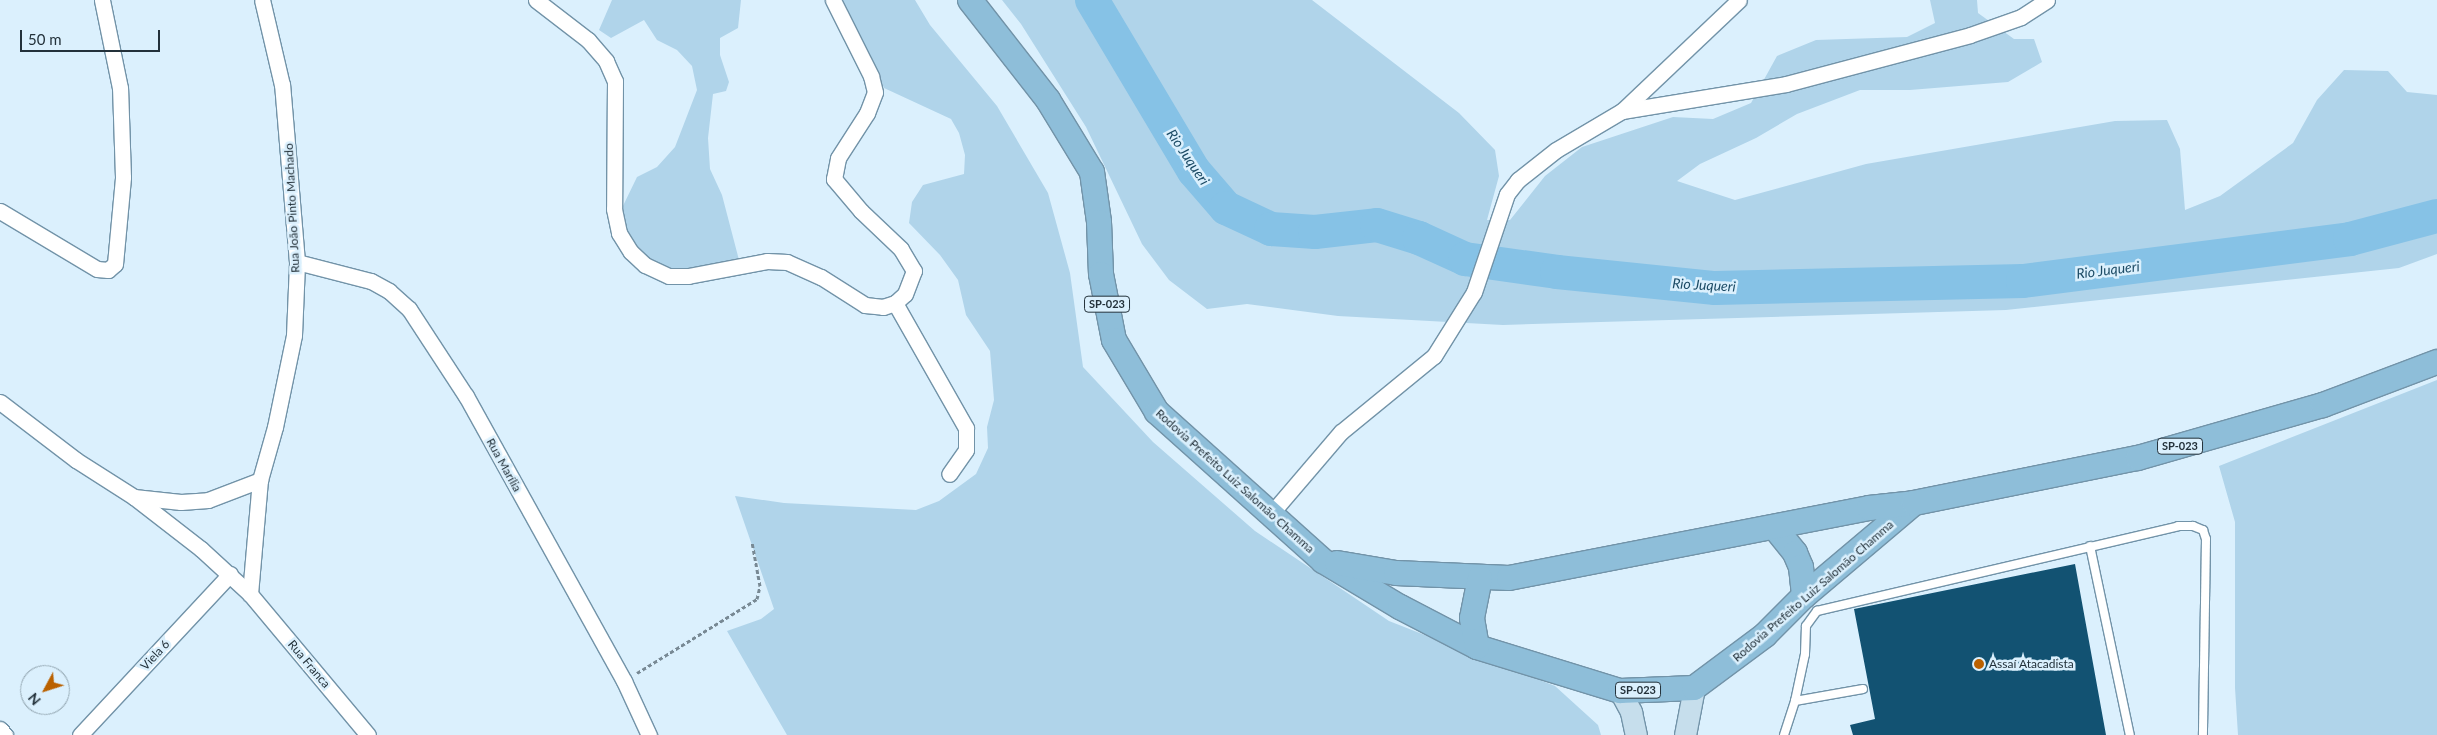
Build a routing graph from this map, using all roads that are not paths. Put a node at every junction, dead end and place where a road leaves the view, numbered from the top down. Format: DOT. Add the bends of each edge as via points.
graph roads {
  1 [pos="102,0"];
  2 [pos="262,0"];
  3 [pos="536,0"];
  4 [pos="833,0"];
  5 [pos="970,0"];
  6 [pos="1738,0"];
  7 [pos="2048,0"];
  8 [pos="1622,111"];
  9 [pos="0,211"];
  10 [pos="297,262"];
  11 [pos="895,303"];
  12 [pos="2437,362"];
  13 [pos="0,402"];
  14 [pos="949,474"];
  15 [pos="260,480"];
  16 [pos="134,497"];
  17 [pos="1914,503"];
  18 [pos="1270,515"];
  19 [pos="1775,528"];
  20 [pos="2090,546"];
  21 [pos="1323,561"];
  22 [pos="230,574"];
  23 [pos="1480,578"];
  24 [pos="250,594"];
  25 [pos="1804,596"];
  26 [pos="1477,647"];
  27 [pos="1694,688"];
  28 [pos="1863,689"];
  29 [pos="1620,691"];
  30 [pos="1795,701"];
  31 [pos="0,730"];
  32 [pos="5,735"];
  33 [pos="80,735"];
  34 [pos="368,735"];
  35 [pos="649,735"];
  36 [pos="1636,735"];
  37 [pos="1684,735"];
  38 [pos="1784,735"];
  39 [pos="2130,735"];
  40 [pos="2203,735"];
  1 -- 9 [label="street" via="120,88 123,177 115,264 108,270 97,269"];
  2 -- 10 [label="street, Rua João Pinto Machado" via="282,85"];
  3 -- 11 [label="street" via="588,40 606,61 615,81 614,209 619,233 631,252 645,265 669,276 688,276 767,261 787,262 865,304 883,307"];
  4 -- 11 [label="street" via="872,76 875,92 867,113 838,158 834,179 909,258 914,271 913,280"];
  5 -- 18 [label="main road, Rodovia Prefeito Luiz Salomão Chamma / SP-023" via="1048,100 1092,172 1099,222 1101,274 1114,340 1157,412"];
  6 -- 8 [label="street"];
  7 -- 8 [label="street" via="2021,17 1970,35 1786,84"];
  8 -- 18 [label="street" via="1556,150 1518,180 1507,194 1474,292 1434,356 1341,432"];
  10 -- 15 [label="street, Rua João Pinto Machado" via="294,335 276,427"];
  10 -- 35 [label="street, Rua Marília" via="371,281 389,291 409,310 466,396 624,681"];
  11 -- 14 [label="street" via="966,428 966,450"];
  12 -- 17 [label="main road, Rodovia Prefeito Luiz Salomão Chamma / SP-023" via="2323,405 2138,458"];
  13 -- 16 [label="street" via="76,460"];
  15 -- 16 [label="street" via="208,500 181,502"];
  15 -- 24 [label="street, Rua João Pinto Machado"];
  16 -- 22 [label="street, Rua Franca"];
  17 -- 19 [label="main road, Rodovia Prefeito Luiz Salomão Chamma / SP-023" via="1869,508"];
  17 -- 25 [label="main road, Rodovia Prefeito Luiz Salomão Chamma / SP-023"];
  18 -- 21 [label="main road, Rodovia Prefeito Luiz Salomão Chamma / SP-023"];
  19 -- 23 [label="main road, Rodovia Prefeito Luiz Salomão Chamma / SP-023" via="1509,578"];
  19 -- 25 [label="main road" via="1795,553"];
  20 -- 30 [label="lane" via="1817,611 1806,626 1805,654"];
  20 -- 39 [label="lane"];
  20 -- 40 [label="lane" via="2178,526 2203,530 2206,539"];
  21 -- 23 [label="main road, Rodovia Prefeito Luiz Salomão Chamma / SP-023" via="1396,573"];
  21 -- 26 [label="main road, Rodovia Prefeito Luiz Salomão Chamma / SP-023" via="1400,607"];
  22 -- 24 [label="street, Rua Franca"];
  22 -- 33 [label="street, Viela 6"];
  23 -- 26 [label="main road" via="1472,618"];
  24 -- 34 [label="street, Rua Franca"];
  25 -- 27 [label="main road, Rodovia Prefeito Luiz Salomão Chamma / SP-023" via="1765,635"];
  26 -- 29 [label="main road, Rodovia Prefeito Luiz Salomão Chamma / SP-023"];
  27 -- 29 [label="main road, Rodovia Prefeito Luiz Salomão Chamma / SP-023"];
  27 -- 37 [label="main road"];
  28 -- 30 [label="lane"];
  29 -- 36 [label="main road" via="1631,712"];
  30 -- 38 [label="lane"];
  31 -- 32 [label="street"];
}
